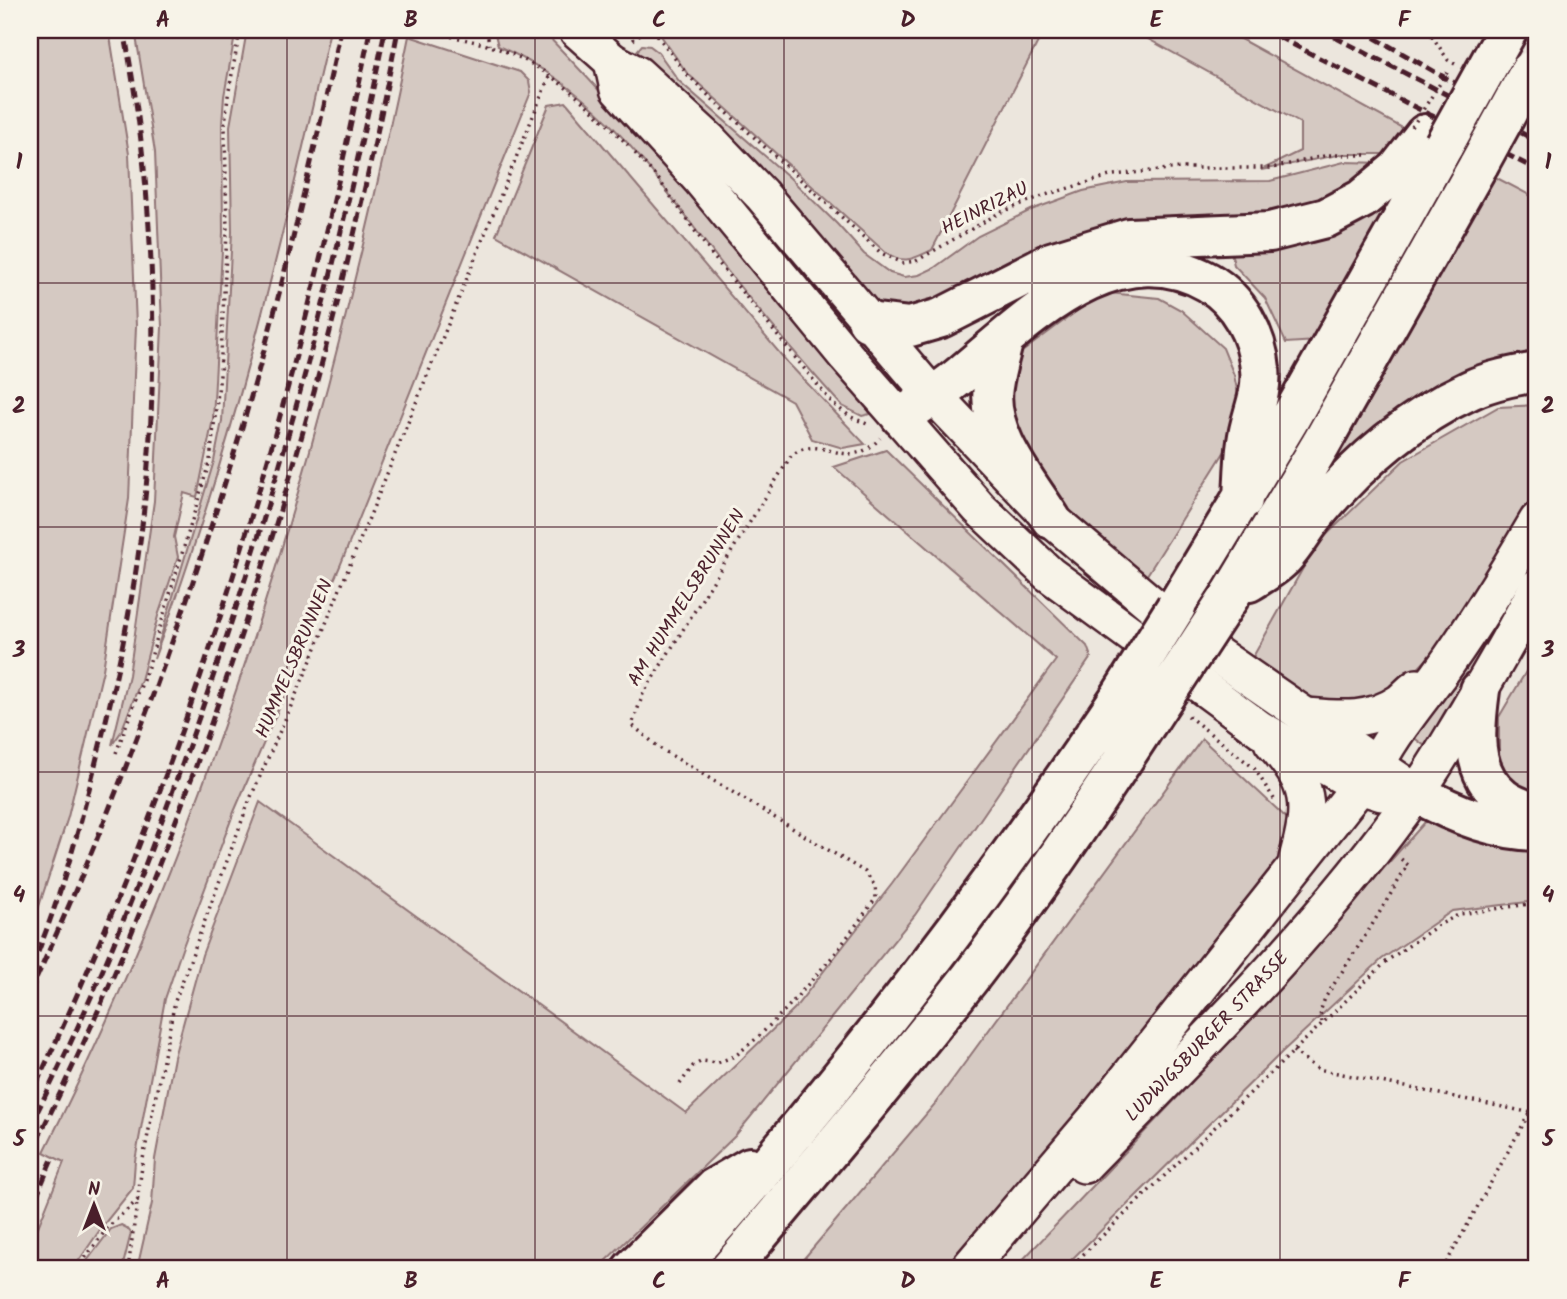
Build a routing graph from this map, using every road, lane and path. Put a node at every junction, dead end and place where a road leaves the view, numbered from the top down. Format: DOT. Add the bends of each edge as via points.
graph roads {
  1 [pos="240,30"];
  2 [pos="417,30"];
  3 [pos="487,30"];
  4 [pos="577,30"];
  5 [pos="653,30"];
  6 [pos="489,46"];
  7 [pos="1484,55"];
  8 [pos="611,61"];
  9 [pos="1534,65"];
  10 [pos="549,77"];
  11 [pos="1421,135"];
  12 [pos="1377,155"];
  13 [pos="1092,249"];
  14 [pos="868,322"];
  15 [pos="1004,339"];
  16 [pos="1537,372"];
  17 [pos="927,389"];
  18 [pos="882,427"];
  19 [pos="1242,500"];
  20 [pos="1051,519"];
  21 [pos="1537,522"];
  22 [pos="1537,587"];
  23 [pos="1230,596"];
  24 [pos="1438,675"];
  25 [pos="1480,690"];
  26 [pos="1306,715"];
  27 [pos="1260,729"];
  28 [pos="116,753"];
  29 [pos="1368,775"];
  30 [pos="1416,793"];
  31 [pos="1537,817"];
  32 [pos="1537,831"];
  33 [pos="1295,869"];
  34 [pos="1537,902"];
  35 [pos="1293,1051"];
  36 [pos="680,1084"];
  37 [pos="1530,1112"];
  38 [pos="1537,1114"];
  39 [pos="785,1146"];
  40 [pos="140,1198"];
  41 [pos="77,1269"];
  42 [pos="128,1269"];
  43 [pos="632,1269"];
  44 [pos="677,1269"];
  45 [pos="730,1269"];
  46 [pos="968,1269"];
  47 [pos="985,1269"];
  48 [pos="1068,1269"];
  49 [pos="1443,1269"];
  1 -- 28 [label="path" via="225,125 227,232 211,460 149,664"];
  2 -- 6 [label="path"];
  3 -- 6 [label="path"];
  4 -- 8 [label="main road"];
  5 -- 12 [label="path, HEINRIZAU" via="710,97 881,253 903,263 916,261 999,213 1113,175 1180,168 1272,168 1340,153"];
  6 -- 10 [label="path"];
  7 -- 11 [label="highway, bridge"];
  7 -- 11 [label="path, bridge"];
  8 -- 14 [label="main road" via="638,75 709,140 770,204"];
  8 -- 18 [label="main road" via="618,89 709,189 846,356"];
  9 -- 23 [label="highway, bridge"];
  10 -- 18 [label="path" via="593,110 659,180 712,255 833,404 851,418"];
  10 -- 40 [label="path, HUMMELSBRUNNEN" via="250,799 175,1001 143,1159"];
  11 -- 13 [label="highway" via="1397,170 1362,199 1326,218 1270,232 1129,238"];
  11 -- 19 [label="highway"];
  13 -- 14 [label="highway" via="1051,262 941,318 910,327"];
  13 -- 17 [label="highway" via="1018,298 931,367"];
  14 -- 17 [label="main road"];
  15 -- 17 [label="highway"];
  15 -- 19 [label="highway" via="1058,297 1115,270 1170,268 1217,287 1248,324 1261,373 1247,440"];
  15 -- 20 [label="highway" via="992,389 995,422 1000,439"];
  16 -- 23 [label="highway" via="1470,390 1403,432 1353,473 1282,559"];
  17 -- 18 [label="highway"];
  17 -- 20 [label="main road"];
  18 -- 27 [label="main road" via="1049,574"];
  18 -- 36 [label="path, AM HUMMELSBRUNNEN" via="864,453 846,455 813,446 802,447 791,456 643,694 632,725 661,749 864,872 875,886 876,898 787,1008 736,1056 717,1063 702,1061"];
  19 -- 39 [label="highway, bridge" via="1119,698 1027,831 936,957"];
  20 -- 26 [label="main road" via="1188,635"];
  21 -- 24 [label="main road, LUDWIGSBURGER STRASSE"];
  22 -- 25 [label="main road, LUDWIGSBURGER STRASSE"];
  23 -- 45 [label="highway, bridge" via="1063,849 971,975 863,1113"];
  24 -- 26 [label="main road" via="1370,716 1337,719"];
  24 -- 29 [label="main road, LUDWIGSBURGER STRASSE"];
  25 -- 30 [label="main road, LUDWIGSBURGER STRASSE"];
  25 -- 31 [label="highway" via="1475,740 1484,774 1504,799"];
  26 -- 29 [label="main road"];
  27 -- 29 [label="main road"];
  27 -- 33 [label="main road" via="1293,766 1304,789 1306,828"];
  29 -- 30 [label="main road"];
  29 -- 33 [label="main road, LUDWIGSBURGER STRASSE"];
  30 -- 32 [label="highway" via="1473,820"];
  30 -- 47 [label="main road, LUDWIGSBURGER STRASSE" via="1313,923"];
  33 -- 46 [label="main road, LUDWIGSBURGER STRASSE" via="1097,1117"];
  34 -- 35 [label="path" via="1460,914 1437,926 1388,960"];
  35 -- 37 [label="path" via="1318,1069"];
  35 -- 48 [label="path"];
  37 -- 38 [label="path"];
  37 -- 49 [label="path"];
  39 -- 43 [label="highway" via="714,1188"];
  39 -- 44 [label="highway"];
  40 -- 41 [label="path" via="108,1227"];
  40 -- 42 [label="path, HUMMELSBRUNNEN"];
}
